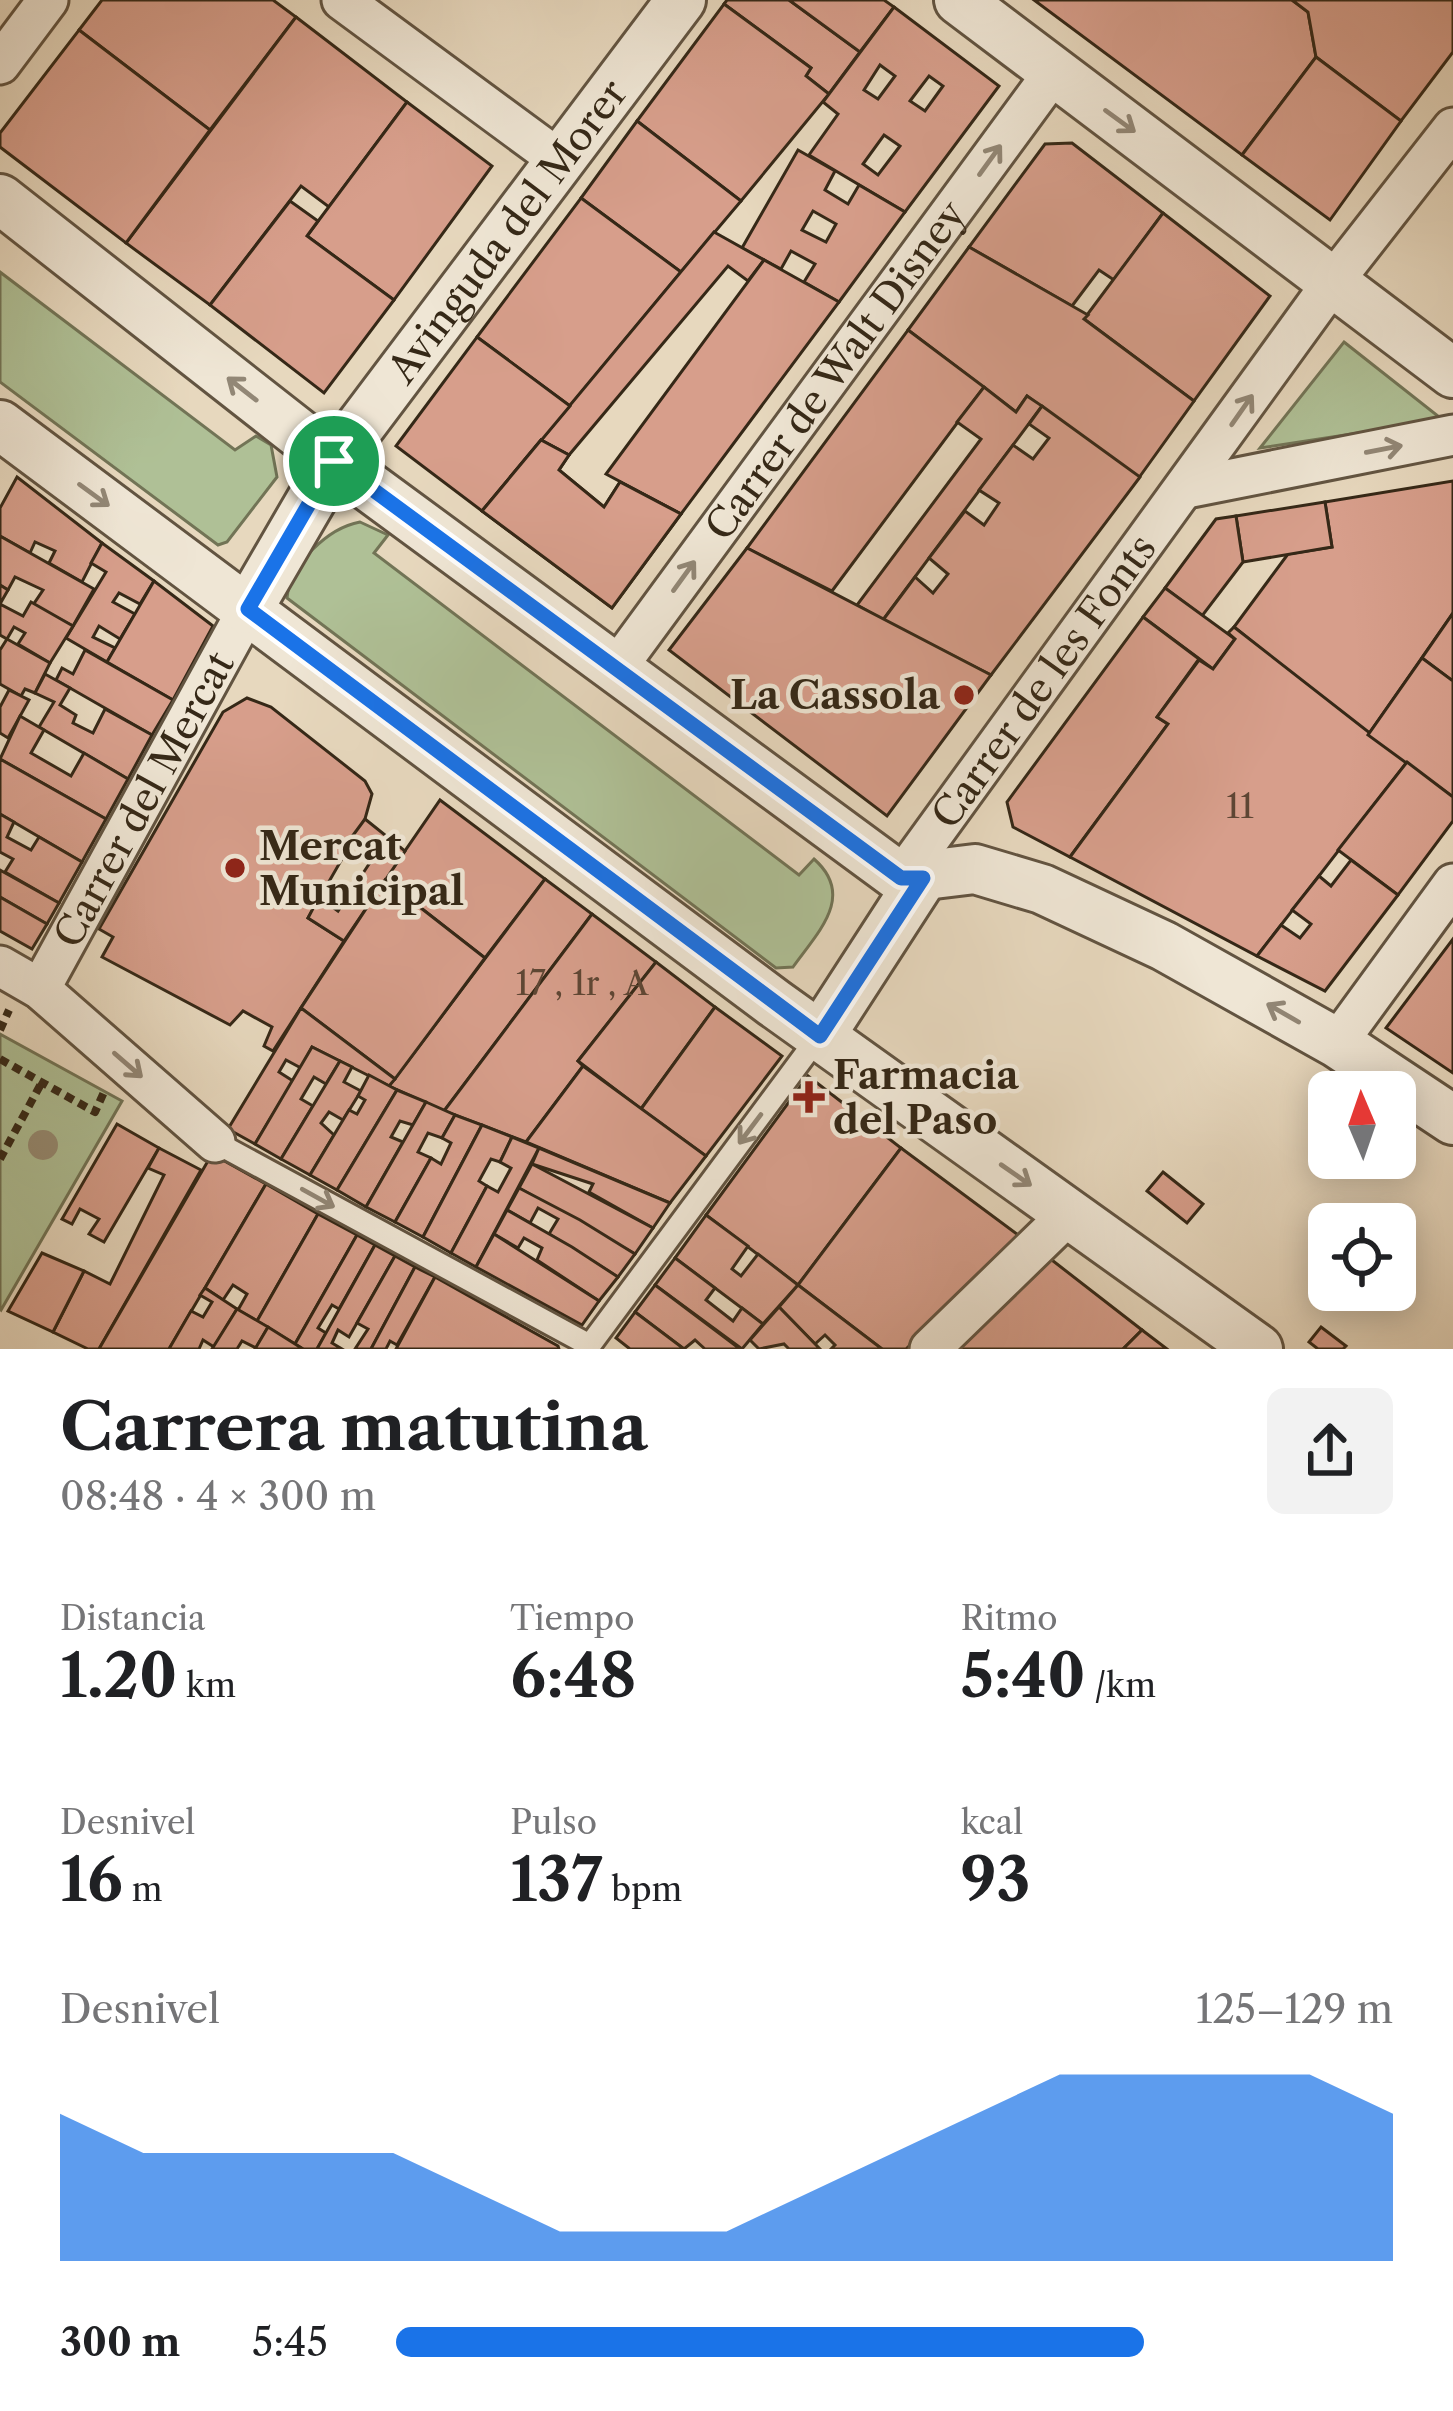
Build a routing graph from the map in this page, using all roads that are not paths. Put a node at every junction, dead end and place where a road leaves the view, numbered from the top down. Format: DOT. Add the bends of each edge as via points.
graph roads {
  1 [pos="48,0"];
  2 [pos="342,0"];
  3 [pos="681,0"];
  4 [pos="959,0"];
  5 [pos="0,64"];
  6 [pos="1054,72"];
  7 [pos="1453,128"];
  8 [pos="557,159"];
  9 [pos="0,199"];
  10 [pos="1335,280"];
  11 [pos="1453,373"];
  12 [pos="2,433"];
  13 [pos="1453,435"];
  14 [pos="334,461"];
  15 [pos="1187,488"];
  16 [pos="248,609"];
  17 [pos="615,670"];
  18 [pos="912,878"];
  19 [pos="1453,884"];
  20 [pos="0,966"];
  21 [pos="40,988"];
  22 [pos="813,1030"];
  23 [pos="1336,1043"];
  24 [pos="1453,1120"];
  25 [pos="215,1142"];
  26 [pos="1070,1213"];
  27 [pos="588,1347"];
  28 [pos="930,1349"];
  29 [pos="1258,1349"];
  1 -- 5 [label="street"];
  2 -- 8 [label="street"];
  3 -- 8 [label="street, Avinguda del Morer"];
  4 -- 6 [label="street"];
  6 -- 10 [label="street, one-way"];
  17 -- 6 [label="street, Carrer de Walt Disney, one-way"];
  7 -- 10 [label="street, Carrer de les Fonts"];
  8 -- 14 [label="street, Avinguda del Morer"];
  14 -- 9 [label="street, one-way"];
  10 -- 11 [label="street"];
  15 -- 10 [label="street, Carrer de les Fonts, one-way"];
  12 -- 16 [label="street, one-way"];
  15 -- 13 [label="street, one-way"];
  14 -- 16 [label="street, Avinguda del Morer"];
  14 -- 17 [label="street"];
  15 -- 18 [label="street, Carrer de les Fonts"];
  16 -- 21 [label="street, Carrer del Mercat"];
  16 -- 22 [label="street"];
  17 -- 18 [label="street"];
  18 -- 22 [label="street"];
  23 -- 18 [label="street, one-way" via="1164,946 1023,880 974,869"];
  19 -- 23 [label="street"];
  20 -- 21 [label="street"];
  21 -- 25 [label="street, one-way"];
  22 -- 26 [label="street, one-way"];
  22 -- 27 [label="lane, one-way"];
  23 -- 24 [label="street"];
  25 -- 27 [label="lane, one-way"];
  26 -- 28 [label="street"];
  26 -- 29 [label="street"];
}
